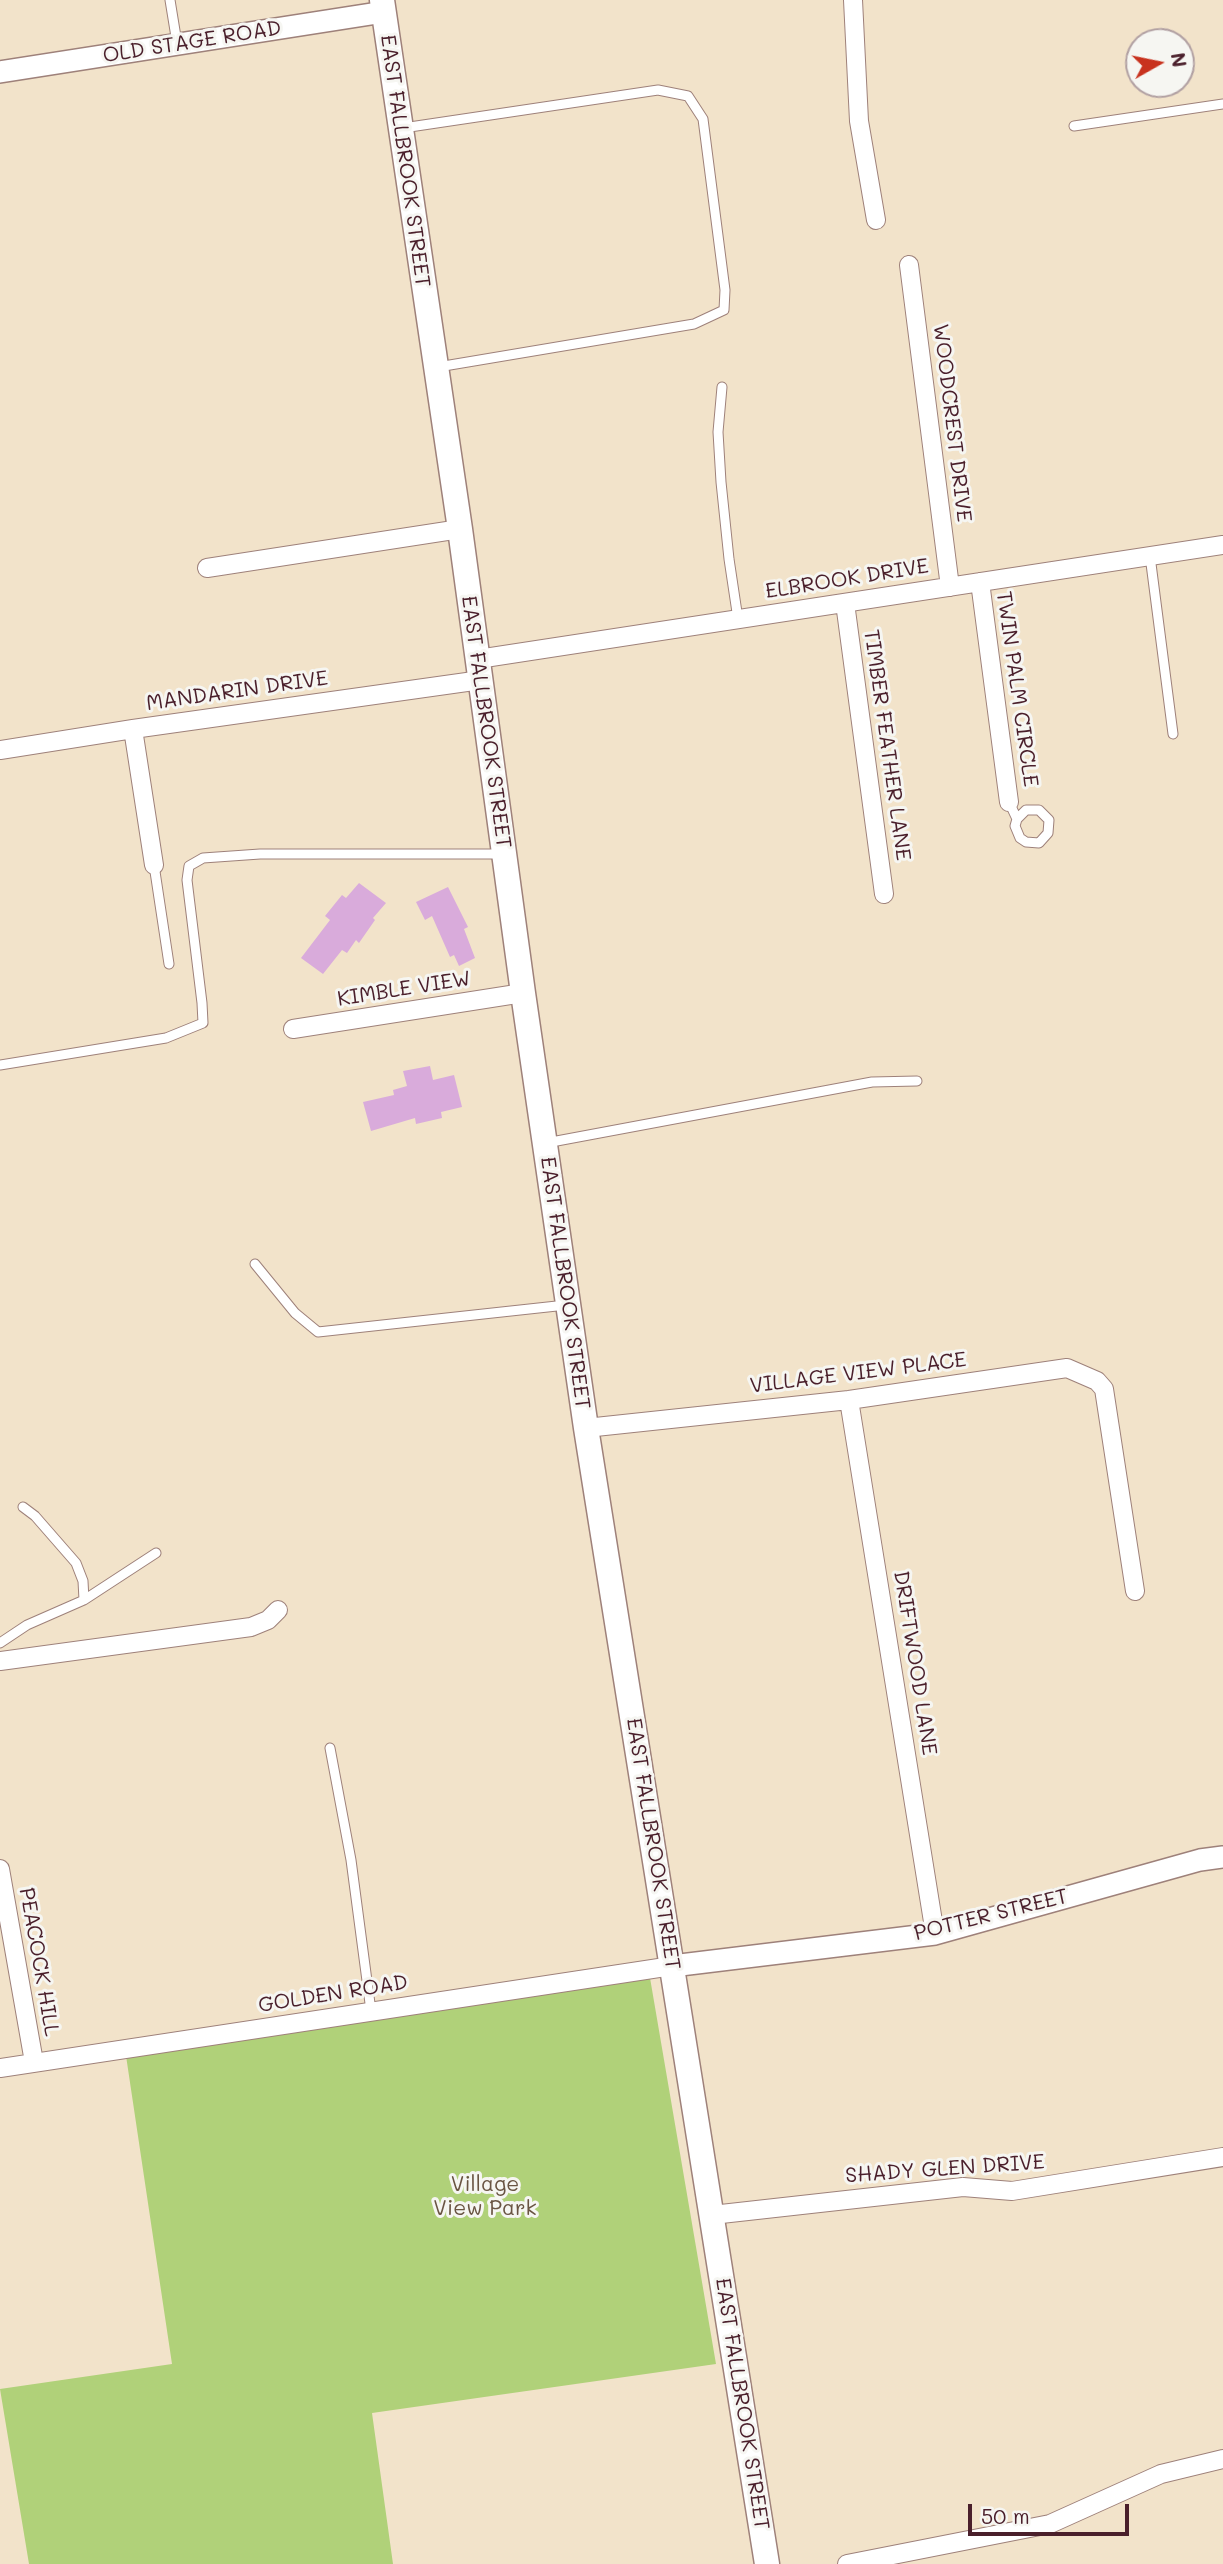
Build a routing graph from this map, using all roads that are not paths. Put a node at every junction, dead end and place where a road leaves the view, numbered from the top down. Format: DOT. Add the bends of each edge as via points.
graph roads {
  1 [pos="170,0"];
  2 [pos="853,0"];
  3 [pos="383,6"];
  4 [pos="178,44"];
  5 [pos="0,72"];
  6 [pos="1223,104"];
  7 [pos="1074,126"];
  8 [pos="401,128"];
  9 [pos="876,220"];
  10 [pos="909,265"];
  11 [pos="435,368"];
  12 [pos="722,387"];
  13 [pos="460,529"];
  14 [pos="1223,545"];
  15 [pos="1150,556"];
  16 [pos="207,568"];
  17 [pos="980,582"];
  18 [pos="950,587"];
  19 [pos="845,603"];
  20 [pos="738,619"];
  21 [pos="479,669"];
  22 [pos="134,729"];
  23 [pos="1173,734"];
  24 [pos="0,750"];
  25 [pos="1009,802"];
  26 [pos="1017,819"];
  27 [pos="504,854"];
  28 [pos="154,865"];
  29 [pos="884,894"];
  30 [pos="169,964"];
  31 [pos="523,993"];
  32 [pos="293,1030"];
  33 [pos="0,1065"];
  34 [pos="917,1081"];
  35 [pos="545,1143"];
  36 [pos="254,1264"];
  37 [pos="568,1305"];
  38 [pos="849,1400"];
  39 [pos="586,1428"];
  40 [pos="23,1507"];
  41 [pos="156,1553"];
  42 [pos="1135,1591"];
  43 [pos="84,1600"];
  44 [pos="278,1610"];
  45 [pos="0,1643"];
  46 [pos="0,1661"];
  47 [pos="330,1748"];
  48 [pos="1223,1857"];
  49 [pos="0,1869"];
  50 [pos="935,1934"];
  51 [pos="672,1966"];
  52 [pos="371,2011"];
  53 [pos="34,2062"];
  54 [pos="0,2068"];
  55 [pos="1223,2157"];
  56 [pos="712,2215"];
  57 [pos="1223,2459"];
  58 [pos="767,2564"];
  59 [pos="847,2564"];
  1 -- 4 [label="lane"];
  2 -- 9 [label="street" via="859,121"];
  3 -- 4 [label="street, OLD STAGE ROAD"];
  3 -- 8 [label="main road, EAST FALLBROOK STREET"];
  4 -- 5 [label="street, OLD STAGE ROAD"];
  6 -- 7 [label="lane"];
  8 -- 11 [label="main road, EAST FALLBROOK STREET"];
  8 -- 11 [label="lane" via="658,90 688,96 703,119 725,290 723,310 694,324"];
  10 -- 18 [label="street, WOODCREST DRIVE"];
  11 -- 13 [label="main road, EAST FALLBROOK STREET"];
  12 -- 20 [label="lane" via="718,432 721,482"];
  13 -- 16 [label="street"];
  13 -- 21 [label="main road, EAST FALLBROOK STREET"];
  14 -- 15 [label="street, ELBROOK DRIVE"];
  15 -- 17 [label="street, ELBROOK DRIVE"];
  15 -- 23 [label="lane"];
  17 -- 18 [label="street, ELBROOK DRIVE"];
  17 -- 25 [label="street, TWIN PALM CIRCLE"];
  18 -- 19 [label="street, ELBROOK DRIVE"];
  19 -- 20 [label="street, ELBROOK DRIVE"];
  19 -- 29 [label="street, TIMBER FEATHER LANE"];
  20 -- 21 [label="street, ELBROOK DRIVE"];
  21 -- 22 [label="street, MANDARIN DRIVE"];
  21 -- 27 [label="main road, EAST FALLBROOK STREET"];
  22 -- 24 [label="street, MANDARIN DRIVE"];
  22 -- 28 [label="street"];
  25 -- 26 [label="lane"];
  27 -- 31 [label="main road, EAST FALLBROOK STREET"];
  27 -- 33 [label="lane" via="260,853 203,858 189,866 187,880 202,1023 166,1038"];
  28 -- 30 [label="lane"];
  31 -- 32 [label="street, KIMBLE VIEW"];
  31 -- 35 [label="main road, EAST FALLBROOK STREET"];
  34 -- 35 [label="lane" via="872,1082"];
  35 -- 37 [label="main road, EAST FALLBROOK STREET"];
  36 -- 37 [label="lane" via="295,1313 318,1332"];
  37 -- 39 [label="main road, EAST FALLBROOK STREET"];
  38 -- 39 [label="street, VILLAGE VIEW PLACE"];
  38 -- 42 [label="street, VILLAGE VIEW PLACE" via="1067,1368 1097,1381 1104,1390"];
  38 -- 50 [label="street, DRIFTWOOD LANE"];
  39 -- 51 [label="main road, EAST FALLBROOK STREET"];
  40 -- 43 [label="lane" via="76,1563"];
  41 -- 43 [label="lane"];
  43 -- 45 [label="lane" via="27,1625"];
  44 -- 46 [label="street" via="251,1627"];
  47 -- 52 [label="lane"];
  48 -- 50 [label="street, POTTER STREET"];
  49 -- 53 [label="street, PEACOCK HILL"];
  50 -- 51 [label="street, POTTER STREET"];
  51 -- 52 [label="street, GOLDEN ROAD"];
  51 -- 56 [label="main road, EAST FALLBROOK STREET"];
  52 -- 53 [label="street, GOLDEN ROAD"];
  53 -- 54 [label="street, GOLDEN ROAD"];
  55 -- 56 [label="street, SHADY GLEN DRIVE" via="1012,2191 963,2187"];
  56 -- 58 [label="main road, EAST FALLBROOK STREET"];
  57 -- 59 [label="street" via="1161,2474 1049,2524"];
}
